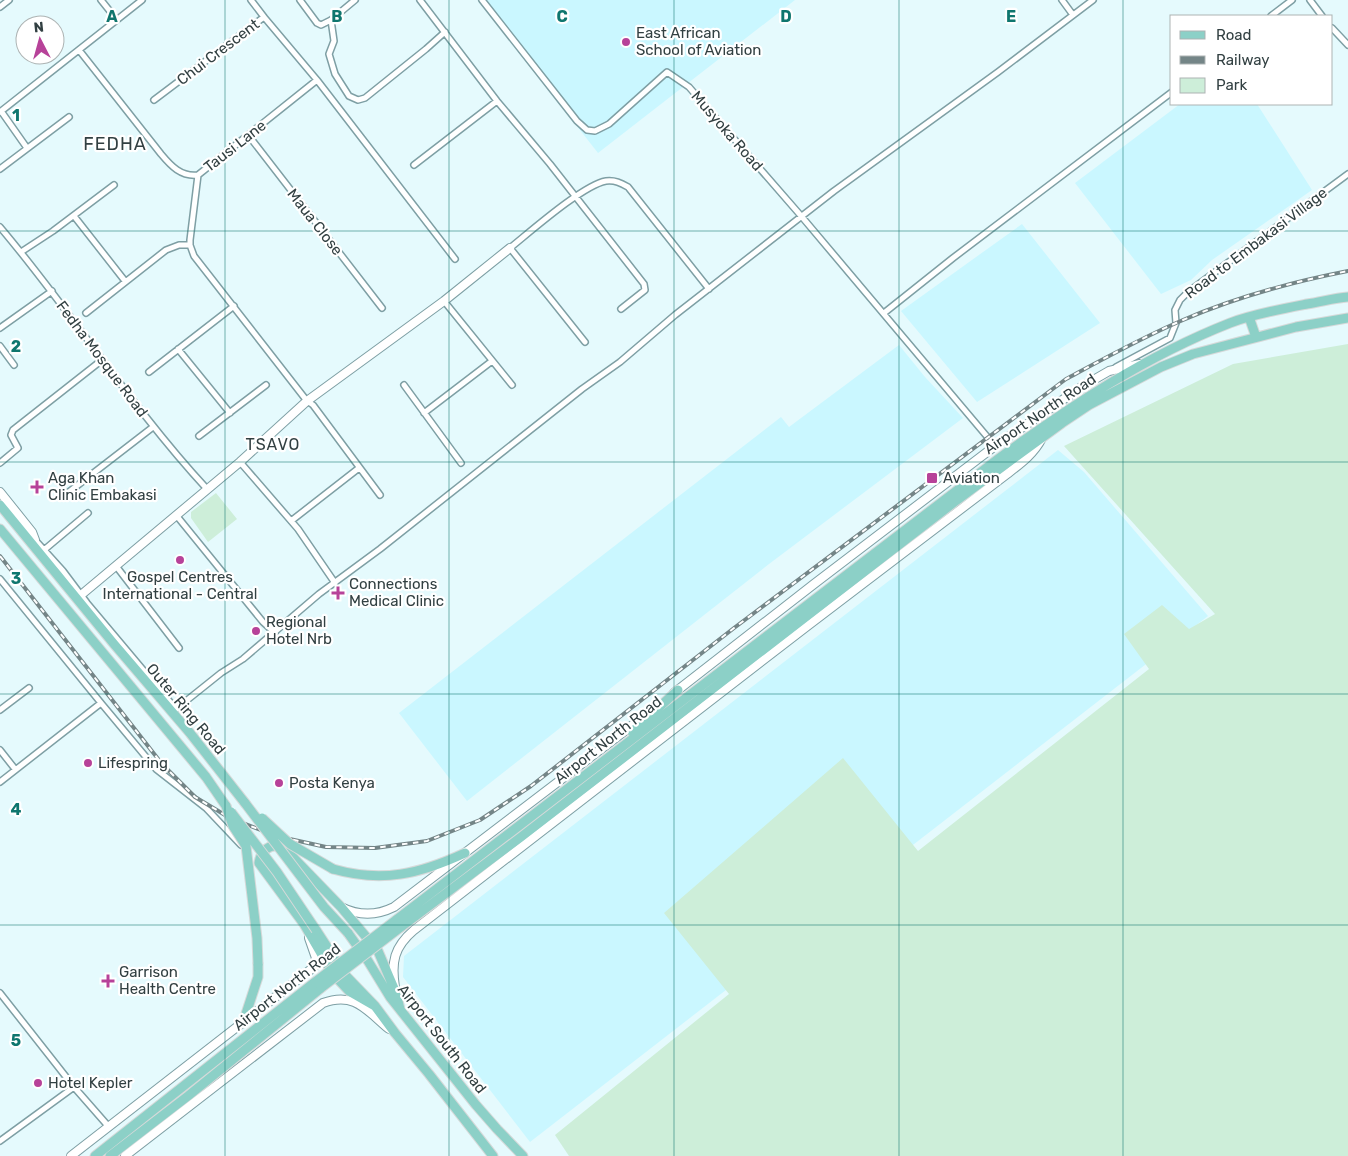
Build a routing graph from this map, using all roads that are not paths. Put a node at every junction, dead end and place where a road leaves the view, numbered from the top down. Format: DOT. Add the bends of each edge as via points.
graph roads {
  1 [pos="9,0"];
  2 [pos="101,0"];
  3 [pos="142,0"];
  4 [pos="251,0"];
  5 [pos="300,0"];
  6 [pos="354,0"];
  7 [pos="420,0"];
  8 [pos="482,0"];
  9 [pos="1062,0"];
  10 [pos="1093,0"];
  11 [pos="1292,0"];
  12 [pos="1310,0"];
  13 [pos="0,7"];
  14 [pos="1073,15"];
  15 [pos="1272,15"];
  16 [pos="1321,15"];
  17 [pos="264,17"];
  18 [pos="117,20"];
  19 [pos="331,20"];
  20 [pos="1333,29"];
  21 [pos="445,32"];
  22 [pos="1348,45"];
  23 [pos="79,50"];
  24 [pos="317,80"];
  25 [pos="1170,94"];
  26 [pos="154,100"];
  27 [pos="497,101"];
  28 [pos="1,111"];
  29 [pos="69,117"];
  30 [pos="249,136"];
  31 [pos="27,148"];
  32 [pos="414,166"];
  33 [pos="0,169"];
  34 [pos="1348,174"];
  35 [pos="198,175"];
  36 [pos="114,184"];
  37 [pos="576,196"];
  38 [pos="74,216"];
  39 [pos="802,217"];
  40 [pos="0,227"];
  41 [pos="190,245"];
  42 [pos="510,248"];
  43 [pos="21,252"];
  44 [pos="455,259"];
  45 [pos="125,282"];
  46 [pos="709,289"];
  47 [pos="52,291"];
  48 [pos="1348,297"];
  49 [pos="444,301"];
  50 [pos="234,306"];
  51 [pos="382,308"];
  52 [pos="621,309"];
  53 [pos="86,313"];
  54 [pos="884,313"];
  55 [pos="1249,317"];
  56 [pos="1348,318"];
  57 [pos="0,328"];
  58 [pos="1256,338"];
  59 [pos="585,342"];
  60 [pos="0,346"];
  61 [pos="178,349"];
  62 [pos="102,360"];
  63 [pos="492,361"];
  64 [pos="1150,362"];
  65 [pos="14,365"];
  66 [pos="1109,371"];
  67 [pos="150,372"];
  68 [pos="266,385"];
  69 [pos="404,385"];
  70 [pos="512,385"];
  71 [pos="307,401"];
  72 [pos="230,413"];
  73 [pos="424,413"];
  74 [pos="153,427"];
  75 [pos="199,436"];
  76 [pos="1043,437"];
  77 [pos="995,446"];
  78 [pos="240,462"];
  79 [pos="0,463"];
  80 [pos="460,463"];
  81 [pos="359,468"];
  82 [pos="207,489"];
  83 [pos="0,492"];
  84 [pos="65,495"];
  85 [pos="380,495"];
  86 [pos="0,504"];
  87 [pos="88,513"];
  88 [pos="176,515"];
  89 [pos="291,521"];
  90 [pos="0,529"];
  91 [pos="34,542"];
  92 [pos="44,550"];
  93 [pos="116,566"];
  94 [pos="0,579"];
  95 [pos="335,583"];
  96 [pos="80,599"];
  97 [pos="275,633"];
  98 [pos="179,648"];
  99 [pos="29,688"];
  100 [pos="678,690"];
  101 [pos="101,703"];
  102 [pos="0,710"];
  103 [pos="0,750"];
  104 [pos="614,753"];
  105 [pos="15,769"];
  106 [pos="0,782"];
  107 [pos="245,803"];
  108 [pos="226,806"];
  109 [pos="517,834"];
  110 [pos="465,853"];
  111 [pos="259,863"];
  112 [pos="341,907"];
  113 [pos="304,924"];
  114 [pos="348,933"];
  115 [pos="328,948"];
  116 [pos="396,993"];
  117 [pos="0,994"];
  118 [pos="375,1006"];
  119 [pos="400,1009"];
  120 [pos="243,1023"];
  121 [pos="395,1033"];
  122 [pos="74,1087"];
  123 [pos="109,1127"];
  124 [pos="0,1141"];
  125 [pos="71,1156"];
  126 [pos="94,1156"];
  127 [pos="110,1156"];
  128 [pos="125,1156"];
  129 [pos="493,1156"];
  130 [pos="523,1156"];
  1 -- 13 [label="street"];
  2 -- 18 [label="street"];
  3 -- 18 [label="street"];
  4 -- 17 [label="street, Chui Crescent"];
  5 -- 19 [label="street" via="316,23 321,25"];
  6 -- 19 [label="street"];
  7 -- 21 [label="street"];
  8 -- 39 [label="street, Musyoka Road" via="587,130 600,130 609,124 667,72 689,87"];
  9 -- 14 [label="street"];
  10 -- 14 [label="street"];
  11 -- 15 [label="street"];
  12 -- 16 [label="street"];
  14 -- 39 [label="street"];
  17 -- 24 [label="street"];
  17 -- 26 [label="street, Chui Crescent"];
  18 -- 23 [label="street"];
  19 -- 21 [label="street" via="334,41 329,54 335,74 349,96 358,100 366,98"];
  20 -- 22 [label="street"];
  21 -- 27 [label="street"];
  23 -- 28 [label="street"];
  23 -- 35 [label="street, Tausi Lane" via="173,167 190,176"];
  24 -- 30 [label="street, Tausi Lane"];
  24 -- 44 [label="street"];
  25 -- 54 [label="street"];
  27 -- 32 [label="street"];
  27 -- 37 [label="street"];
  28 -- 31 [label="street"];
  29 -- 31 [label="street"];
  30 -- 35 [label="street, Tausi Lane"];
  30 -- 51 [label="street, Maua Close"];
  31 -- 33 [label="street"];
  34 -- 66 [label="street, Road to Embakasi Village" via="1188,292 1175,310 1176,323 1170,338"];
  35 -- 41 [label="street"];
  36 -- 38 [label="street"];
  37 -- 42 [label="street"];
  37 -- 46 [label="street" via="601,182 621,183 628,187"];
  37 -- 52 [label="street" via="646,288"];
  38 -- 43 [label="street"];
  38 -- 45 [label="street"];
  39 -- 46 [label="street"];
  39 -- 54 [label="street"];
  40 -- 43 [label="street, Fedha Mosque Road"];
  41 -- 45 [label="street" via="166,250"];
  41 -- 50 [label="street" via="194,256"];
  42 -- 49 [label="main road"];
  42 -- 59 [label="street"];
  43 -- 47 [label="street, Fedha Mosque Road"];
  45 -- 53 [label="street"];
  46 -- 95 [label="street"];
  47 -- 57 [label="street"];
  47 -- 62 [label="street, Fedha Mosque Road"];
  48 -- 55 [label="main road, Airport North Road"];
  49 -- 63 [label="street"];
  49 -- 71 [label="main road"];
  50 -- 61 [label="street"];
  50 -- 71 [label="street"];
  54 -- 77 [label="street"];
  55 -- 58 [label="main road"];
  55 -- 64 [label="main road, Airport North Road"];
  56 -- 58 [label="main road, Airport North Road"];
  58 -- 76 [label="main road, Airport North Road" via="1194,354 1161,367 1089,405"];
  60 -- 65 [label="street"];
  61 -- 67 [label="street"];
  61 -- 72 [label="street"];
  62 -- 74 [label="street, Fedha Mosque Road"];
  62 -- 79 [label="street" via="13,430 11,435 18,448"];
  63 -- 70 [label="street"];
  63 -- 73 [label="street"];
  64 -- 66 [label="main road, Airport North Road"];
  64 -- 104 [label="main road, Airport North Road" via="1058,415 1005,453"];
  66 -- 77 [label="main road, Airport North Road"];
  68 -- 72 [label="street"];
  69 -- 73 [label="street"];
  71 -- 78 [label="main road"];
  71 -- 81 [label="street" via="313,404"];
  72 -- 75 [label="street"];
  73 -- 80 [label="street"];
  74 -- 82 [label="street, Fedha Mosque Road"];
  74 -- 84 [label="street"];
  76 -- 109 [label="main road, Airport North Road"];
  76 -- 116 [label="main road, Airport North Road" via="1021,463 404,939 394,963"];
  77 -- 100 [label="main road, Airport North Road"];
  78 -- 82 [label="main road"];
  78 -- 89 [label="street"];
  81 -- 85 [label="street"];
  81 -- 89 [label="street"];
  82 -- 88 [label="main road"];
  83 -- 91 [label="main road" via="32,532"];
  86 -- 91 [label="main road, Outer Ring Road"];
  87 -- 92 [label="street"];
  88 -- 93 [label="main road"];
  88 -- 97 [label="street"];
  89 -- 95 [label="street"];
  90 -- 108 [label="main road, Outer Ring Road" via="206,777"];
  91 -- 92 [label="street"];
  91 -- 96 [label="main road, Outer Ring Road"];
  92 -- 96 [label="street"];
  93 -- 96 [label="main road"];
  93 -- 98 [label="street"];
  94 -- 101 [label="street"];
  95 -- 97 [label="street"];
  96 -- 97 [label="street" via="176,709"];
  96 -- 107 [label="main road, Outer Ring Road"];
  99 -- 102 [label="street"];
  100 -- 104 [label="main road"];
  100 -- 110 [label="main road, Airport North Road"];
  101 -- 105 [label="street"];
  101 -- 111 [label="street" via="156,769 206,808"];
  103 -- 105 [label="street"];
  104 -- 109 [label="main road, Airport North Road"];
  105 -- 106 [label="street"];
  107 -- 110 [label="main road, bridge" via="290,844 333,869 349,874 394,876 429,868"];
  107 -- 114 [label="main road, Outer Ring Road, bridge" via="324,907"];
  108 -- 115 [label="main road, Outer Ring Road, bridge" via="282,879"];
  108 -- 120 [label="main road, bridge" via="233,826 246,846 257,938 258,977"];
  109 -- 126 [label="main road, Airport North Road, bridge" via="315,982"];
  109 -- 127 [label="main road, Airport North Road, bridge"];
  110 -- 112 [label="main road, Airport North Road" via="386,911 362,914"];
  111 -- 112 [label="main road" via="267,848 283,847"];
  111 -- 113 [label="main road"];
  112 -- 116 [label="main road" via="378,951"];
  113 -- 118 [label="main road" via="339,982"];
  113 -- 120 [label="main road, Airport North Road" via="316,958 314,967"];
  114 -- 119 [label="main road, Airport South Road"];
  115 -- 118 [label="main road, Airport South Road" via="346,976"];
  116 -- 119 [label="main road"];
  117 -- 122 [label="street"];
  118 -- 121 [label="main road, Airport South Road"];
  119 -- 130 [label="main road, Airport South Road" via="476,1105"];
  120 -- 123 [label="main road, Airport North Road"];
  121 -- 128 [label="main road" via="355,1002 340,999 323,1004"];
  121 -- 129 [label="main road, Airport South Road"];
  122 -- 123 [label="street"];
  122 -- 124 [label="street"];
  123 -- 125 [label="main road, Airport North Road"];
}
